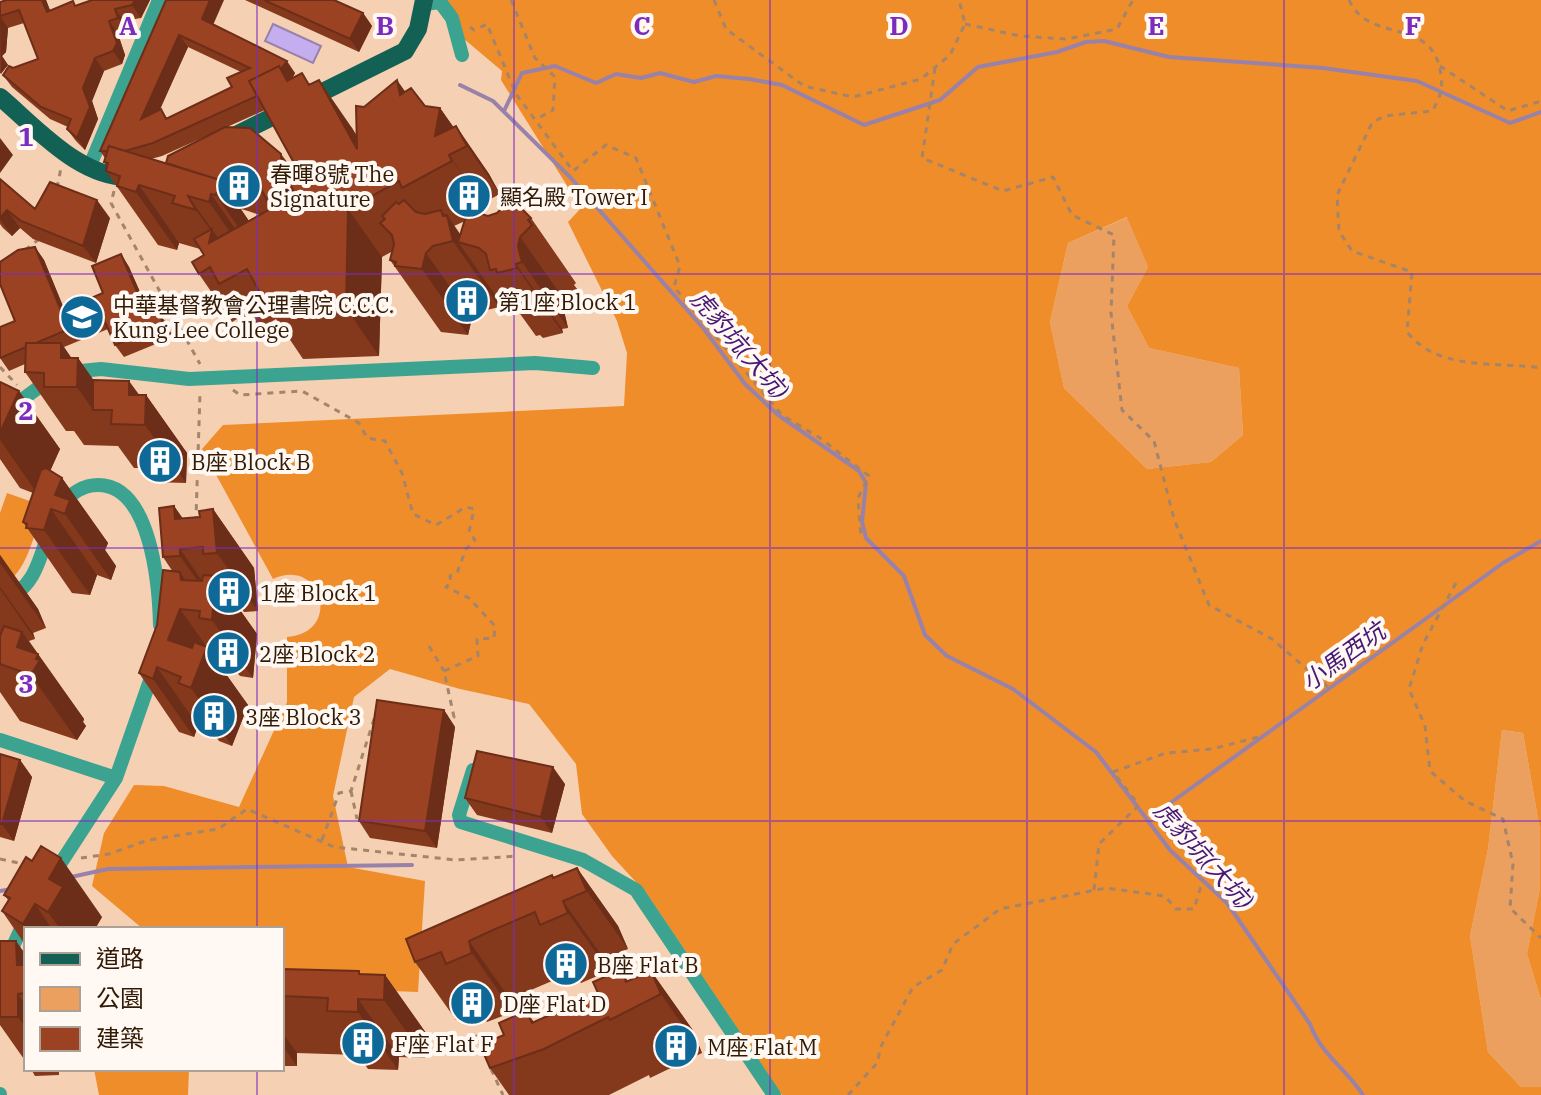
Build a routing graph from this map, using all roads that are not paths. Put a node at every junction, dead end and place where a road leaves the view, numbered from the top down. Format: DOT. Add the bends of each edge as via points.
graph roads {
  1 [pos="159,0"];
  2 [pos="424,2"];
  3 [pos="462,55"];
  4 [pos="0,97"];
  5 [pos="205,151"];
  6 [pos="89,168"];
  7 [pos="153,174"];
  8 [pos="593,368"];
  9 [pos="0,437"];
  10 [pos="0,601"];
  11 [pos="0,740"];
  12 [pos="488,757"];
  13 [pos="116,778"];
  14 [pos="0,974"];
  15 [pos="774,1095"];
  1 -- 6 [label="street"];
  2 -- 3 [label="street" via="440,2 452,18"];
  2 -- 5 [label="main road" via="418,29 405,51"];
  4 -- 6 [label="main road"];
  6 -- 7 [label="main road" via="107,177"];
  8 -- 9 [label="street" via="535,363 189,379 80,370 44,381 25,395"];
  10 -- 13 [label="street" via="28,584 65,500 90,485 115,488 134,502 157,593 159,648"];
  11 -- 13 [label="street"];
  12 -- 15 [label="street" via="476,761 459,820 583,860 636,890"];
  13 -- 14 [label="street" via="41,893"];
}
